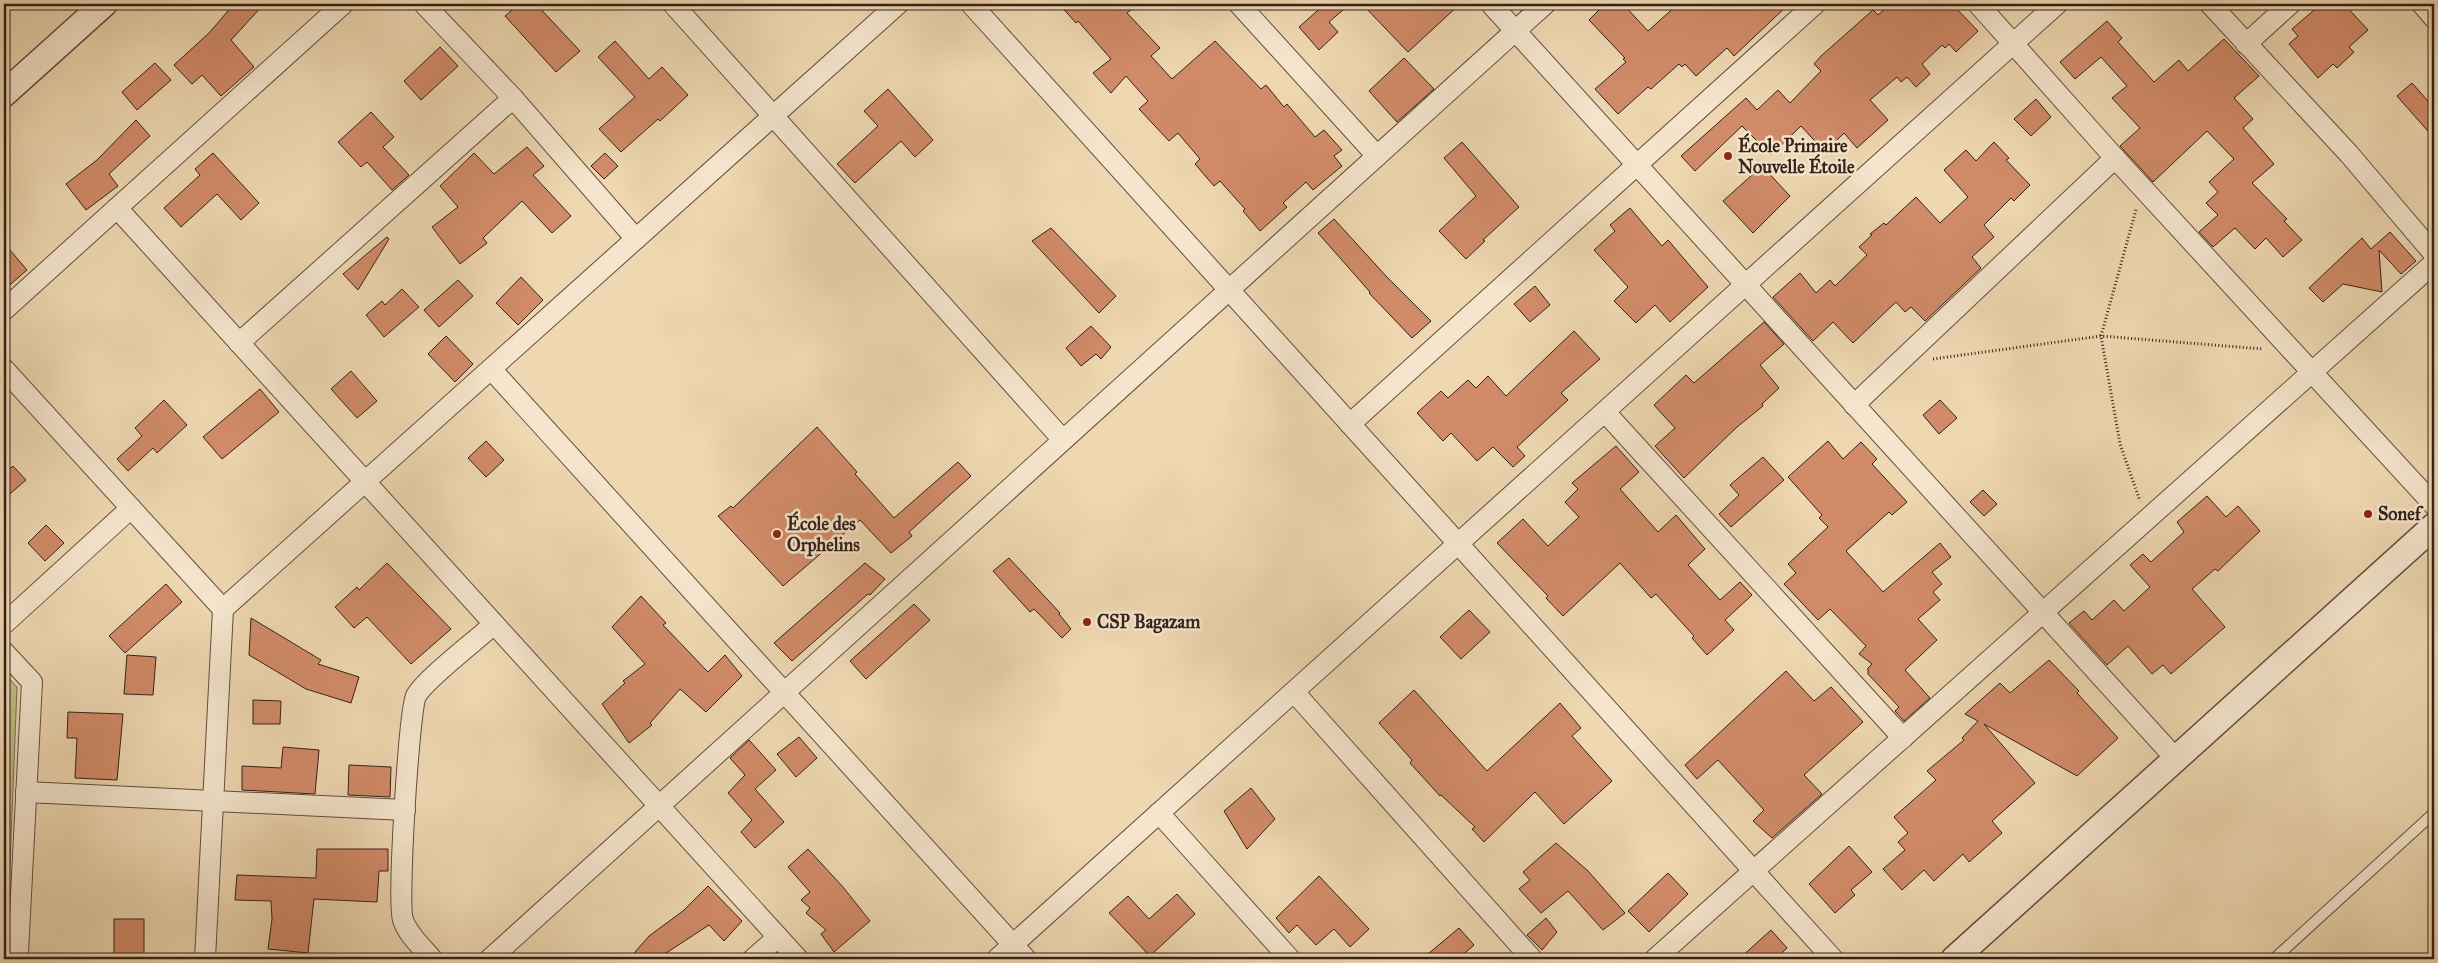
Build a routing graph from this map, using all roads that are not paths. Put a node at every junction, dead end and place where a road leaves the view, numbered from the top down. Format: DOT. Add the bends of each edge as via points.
graph roads {
  1 [pos="104,4"];
  2 [pos="344,4"];
  3 [pos="424,4"];
  4 [pos="673,4"];
  5 [pos="898,4"];
  6 [pos="971,4"];
  7 [pos="1238,4"];
  8 [pos="1491,4"];
  9 [pos="1545,4"];
  10 [pos="1814,4"];
  11 [pos="1978,4"];
  12 [pos="2057,4"];
  13 [pos="2210,4"];
  14 [pos="2290,4"];
  15 [pos="2422,4"];
  16 [pos="2434,18"];
  17 [pos="1515,31"];
  18 [pos="2014,43"];
  19 [pos="2246,44"];
  20 [pos="4,94"];
  21 [pos="513,98"];
  22 [pos="773,116"];
  23 [pos="1377,156"];
  24 [pos="2115,158"];
  25 [pos="1636,165"];
  26 [pos="117,208"];
  27 [pos="636,239"];
  28 [pos="2434,254"];
  29 [pos="2434,263"];
  30 [pos="1746,285"];
  31 [pos="1229,290"];
  32 [pos="4,310"];
  33 [pos="239,344"];
  34 [pos="4,368"];
  35 [pos="490,370"];
  36 [pos="2312,372"];
  37 [pos="1854,405"];
  38 [pos="1605,412"];
  39 [pos="1350,424"];
  40 [pos="1063,440"];
  41 [pos="365,482"];
  42 [pos="2434,505"];
  43 [pos="130,508"];
  44 [pos="2434,526"];
  45 [pos="1458,544"];
  46 [pos="223,609"];
  47 [pos="2043,613"];
  48 [pos="4,624"];
  49 [pos="494,624"];
  50 [pos="4,652"];
  51 [pos="1294,692"];
  52 [pos="784,693"];
  53 [pos="1903,738"];
  54 [pos="2176,759"];
  55 [pos="26,792"];
  56 [pos="213,799"];
  57 [pos="659,806"];
  58 [pos="404,810"];
  59 [pos="1159,813"];
  60 [pos="2434,813"];
  61 [pos="1753,871"];
  62 [pos="778,937"];
  63 [pos="1019,952"];
  64 [pos="11,959"];
  65 [pos="205,959"];
  66 [pos="432,959"];
  67 [pos="490,959"];
  68 [pos="753,959"];
  69 [pos="798,959"];
  70 [pos="997,959"];
  71 [pos="1290,959"];
  72 [pos="1532,959"];
  73 [pos="1655,959"];
  74 [pos="1833,959"];
  75 [pos="1954,959"];
  76 [pos="2274,959"];
  1 -- 20 [label="street"];
  2 -- 26 [label="street"];
  3 -- 21 [label="street"];
  4 -- 22 [label="street"];
  5 -- 22 [label="street"];
  6 -- 31 [label="street"];
  7 -- 23 [label="street"];
  8 -- 17 [label="street"];
  9 -- 17 [label="street"];
  10 -- 25 [label="street"];
  11 -- 18 [label="street"];
  12 -- 18 [label="street"];
  13 -- 19 [label="street"];
  14 -- 19 [label="street"];
  15 -- 16 [label="street"];
  17 -- 23 [label="street"];
  17 -- 25 [label="street"];
  18 -- 24 [label="street"];
  18 -- 30 [label="street"];
  19 -- 28 [label="street" via="2349,154"];
  21 -- 27 [label="street"];
  21 -- 33 [label="street"];
  22 -- 27 [label="street"];
  22 -- 40 [label="street"];
  23 -- 31 [label="street"];
  24 -- 36 [label="street"];
  24 -- 37 [label="street"];
  25 -- 30 [label="street"];
  25 -- 39 [label="street"];
  26 -- 32 [label="street"];
  26 -- 33 [label="street"];
  27 -- 35 [label="street"];
  29 -- 36 [label="street"];
  30 -- 37 [label="street"];
  30 -- 38 [label="street"];
  31 -- 39 [label="street"];
  31 -- 40 [label="street"];
  33 -- 41 [label="street"];
  34 -- 43 [label="street"];
  35 -- 41 [label="street"];
  35 -- 52 [label="street"];
  36 -- 42 [label="street"];
  36 -- 47 [label="street"];
  37 -- 47 [label="street"];
  38 -- 45 [label="street"];
  38 -- 53 [label="street"];
  39 -- 45 [label="street"];
  40 -- 52 [label="street"];
  41 -- 46 [label="street"];
  41 -- 49 [label="street"];
  43 -- 46 [label="street"];
  43 -- 48 [label="street"];
  44 -- 54 [label="street"];
  45 -- 51 [label="street"];
  45 -- 61 [label="street"];
  46 -- 56 [label="street"];
  47 -- 53 [label="street"];
  47 -- 54 [label="street"];
  49 -- 57 [label="street"];
  49 -- 58 [label="street" via="416,696"];
  50 -- 55 [label="street" via="32,682"];
  51 -- 59 [label="street"];
  51 -- 72 [label="street"];
  52 -- 57 [label="street"];
  52 -- 63 [label="street"];
  53 -- 61 [label="street"];
  54 -- 75 [label="street"];
  55 -- 56 [label="street"];
  55 -- 64 [label="street" via="18,953"];
  56 -- 58 [label="street"];
  56 -- 65 [label="street"];
  57 -- 62 [label="street"];
  57 -- 67 [label="street"];
  58 -- 66 [label="street" via="402,918"];
  59 -- 63 [label="street"];
  59 -- 71 [label="street"];
  60 -- 76 [label="lane"];
  61 -- 73 [label="street"];
  61 -- 74 [label="street"];
  62 -- 68 [label="street"];
  62 -- 69 [label="street"];
  63 -- 70 [label="street"];
}
